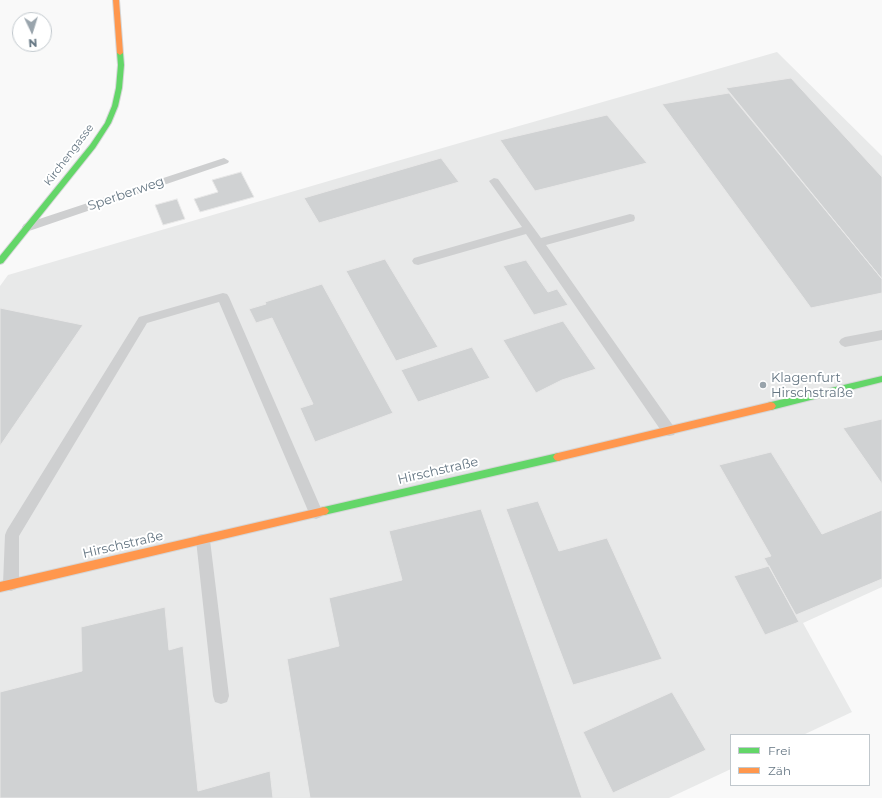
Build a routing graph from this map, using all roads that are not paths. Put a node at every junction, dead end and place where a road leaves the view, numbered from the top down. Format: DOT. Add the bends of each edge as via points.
graph roads {
  1 [pos="116,0"];
  2 [pos="224,161"];
  3 [pos="494,181"];
  4 [pos="630,218"];
  5 [pos="28,227"];
  6 [pos="529,229"];
  7 [pos="538,243"];
  8 [pos="0,261"];
  9 [pos="418,261"];
  10 [pos="882,335"];
  11 [pos="845,342"];
  12 [pos="882,379"];
  13 [pos="669,431"];
  14 [pos="316,513"];
  15 [pos="204,540"];
  16 [pos="6,586"];
  17 [pos="221,696"];
  1 -- 5 [label="street, Kirchengasse" via="121,66 115,106 93,146"];
  2 -- 5 [label="lane, Sperberweg"];
  3 -- 6 [label="lane"];
  4 -- 7 [label="lane"];
  5 -- 8 [label="street, Kirchengasse"];
  6 -- 7 [label="lane"];
  6 -- 9 [label="lane"];
  7 -- 13 [label="lane"];
  10 -- 11 [label="lane"];
  12 -- 13 [label="street, Hirschstraße"];
  13 -- 14 [label="street, Hirschstraße"];
  14 -- 15 [label="street, Hirschstraße"];
  14 -- 16 [label="lane" via="223,297 144,320 12,535"];
  15 -- 16 [label="street, Hirschstraße"];
  15 -- 17 [label="lane"];
}
